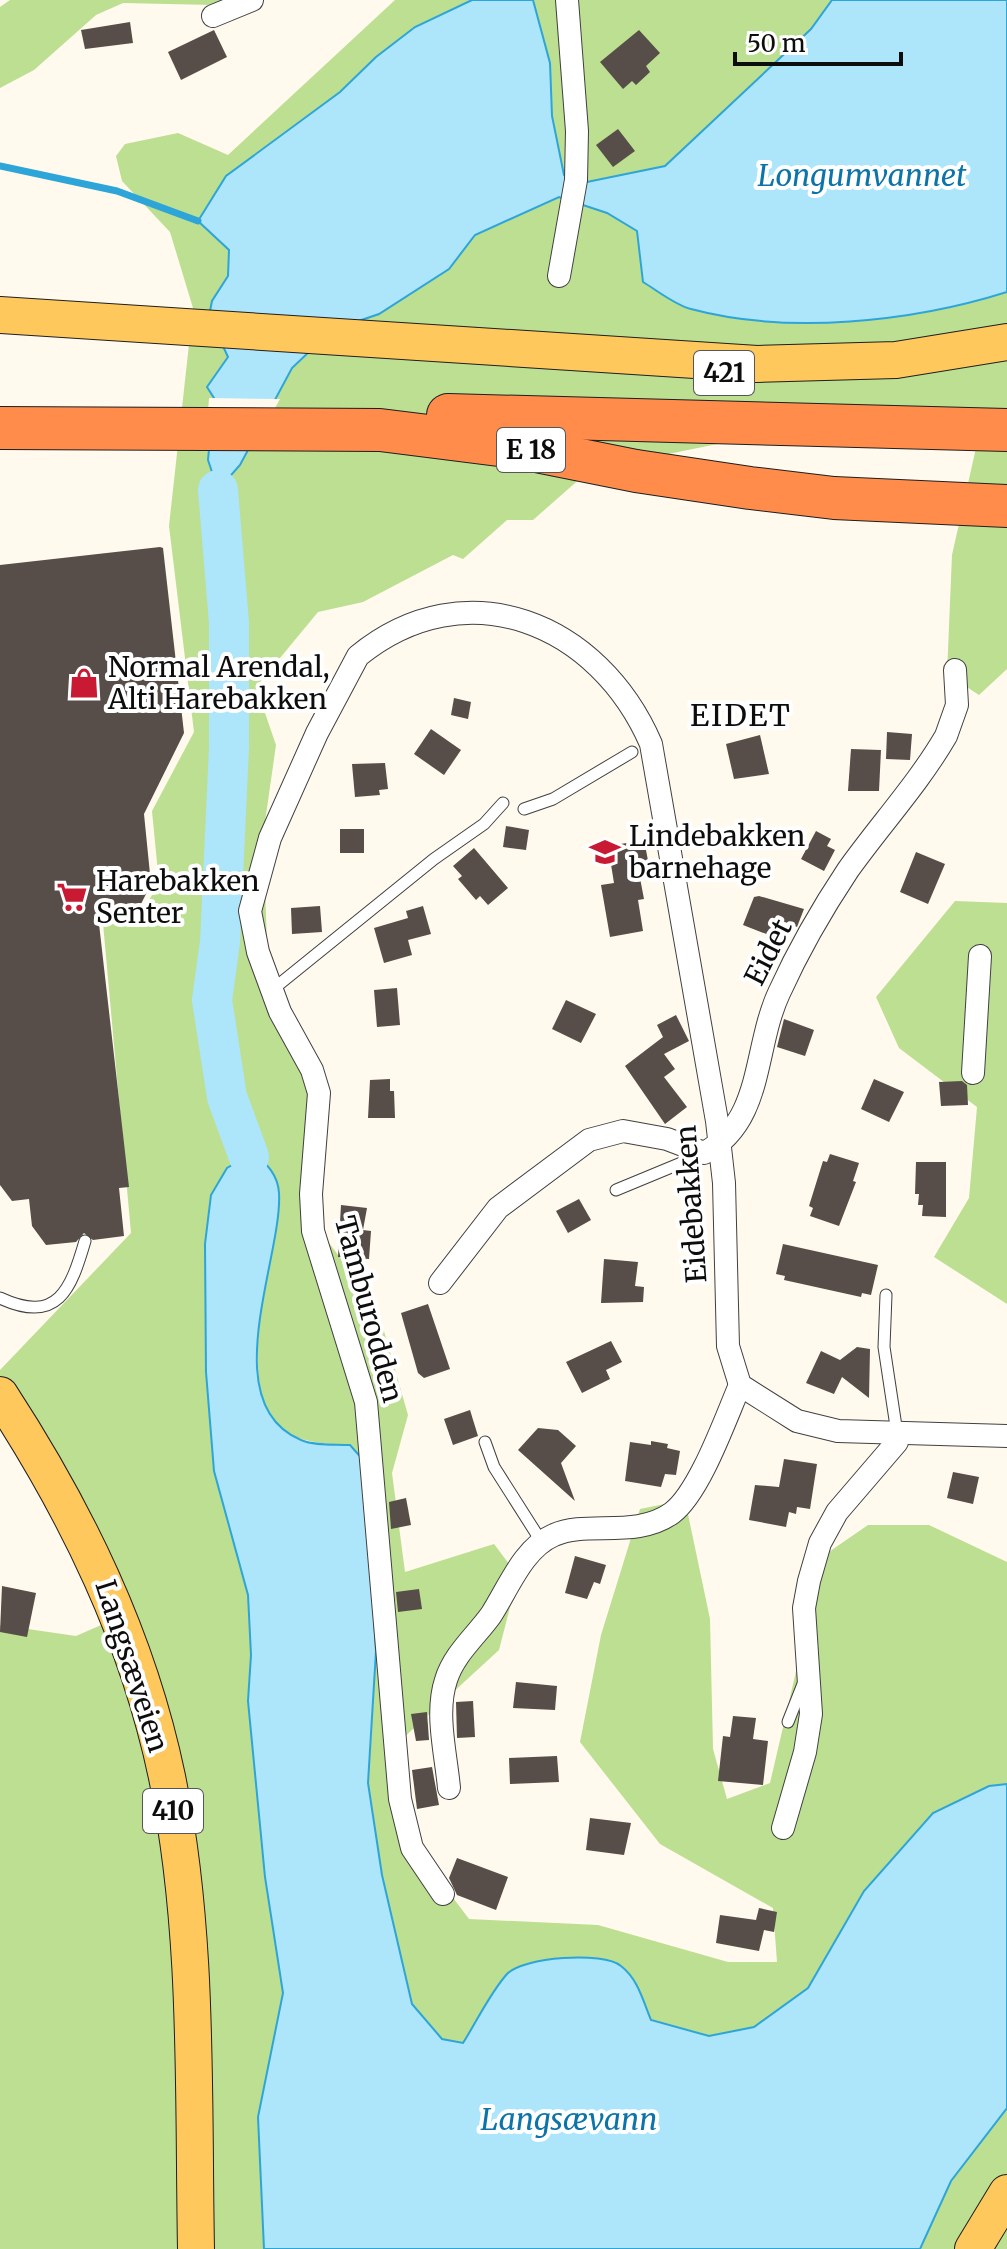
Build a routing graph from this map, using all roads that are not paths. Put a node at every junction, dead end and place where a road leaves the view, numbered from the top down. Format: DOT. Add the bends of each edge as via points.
graph roads {
  1 [pos="252,0"];
  2 [pos="567,0"];
  3 [pos="213,16"];
  4 [pos="559,276"];
  5 [pos="0,315"];
  6 [pos="0,326"];
  7 [pos="80,327"];
  8 [pos="1007,342"];
  9 [pos="440,350"];
  10 [pos="1007,353"];
  11 [pos="0,412"];
  12 [pos="138,418"];
  13 [pos="312,421"];
  14 [pos="0,428"];
  15 [pos="1007,430"];
  16 [pos="1007,506"];
  17 [pos="955,670"];
  18 [pos="642,748"];
  19 [pos="503,803"];
  20 [pos="524,809"];
  21 [pos="980,956"];
  22 [pos="272,990"];
  23 [pos="973,1073"];
  24 [pos="711,1149"];
  25 [pos="616,1190"];
  26 [pos="85,1241"];
  27 [pos="440,1283"];
  28 [pos="886,1295"];
  29 [pos="0,1298"];
  30 [pos="740,1385"];
  31 [pos="3,1399"];
  32 [pos="897,1433"];
  33 [pos="1007,1436"];
  34 [pos="485,1442"];
  35 [pos="541,1541"];
  36 [pos="806,1672"];
  37 [pos="788,1722"];
  38 [pos="449,1788"];
  39 [pos="783,1828"];
  40 [pos="443,1894"];
  41 [pos="1007,2193"];
  42 [pos="196,2249"];
  43 [pos="973,2249"];
  1 -- 3 [label="street"];
  2 -- 4 [label="street" via="576,180"];
  5 -- 7 [label="main road, 421"];
  6 -- 7 [label="main road, 421"];
  7 -- 9 [label="main road, 421"];
  8 -- 9 [label="main road, 421" via="925,357 836,364"];
  9 -- 10 [label="main road, 421" via="727,374 821,375 926,367"];
  11 -- 12 [label="highway, E 18"];
  12 -- 13 [label="highway, E 18"];
  12 -- 14 [label="highway, E 18"];
  13 -- 15 [label="highway, E 18"];
  13 -- 16 [label="highway, E 18" via="421,433 636,471 834,498"];
  17 -- 24 [label="street, Eidet" via="957,705 946,736 821,913 778,995 760,1045 751,1102"];
  18 -- 20 [label="lane"];
  18 -- 22 [label="street, Tamburodden" via="637,715 613,680 578,648 533,624 502,614 456,611 391,631 358,656 270,838 250,911"];
  18 -- 24 [label="street, Eidebakken" via="692,970"];
  19 -- 22 [label="lane" via="484,824"];
  21 -- 23 [label="street"];
  22 -- 40 [label="street, Tamburodden" via="319,1093 313,1231 366,1402 400,1799 412,1848"];
  24 -- 25 [label="lane"];
  24 -- 27 [label="street" via="623,1131 589,1140 498,1208"];
  24 -- 30 [label="street, Eidebakken" via="724,1183 728,1346"];
  26 -- 29 [label="lane" via="72,1285 57,1299 30,1308"];
  28 -- 32 [label="lane" via="884,1347"];
  30 -- 32 [label="street" via="797,1421 838,1431"];
  30 -- 35 [label="street" via="693,1485 671,1514 641,1526 565,1532"];
  31 -- 42 [label="main road, Langsæveien / 410" via="63,1497 108,1589 146,1693 167,1775 191,1975"];
  32 -- 33 [label="street"];
  32 -- 36 [label="street" via="897,1442 837,1512 820,1543 804,1608"];
  34 -- 35 [label="lane" via="494,1467"];
  35 -- 38 [label="street" via="446,1680 441,1711"];
  36 -- 37 [label="lane"];
  36 -- 39 [label="street" via="811,1714"];
  41 -- 43 [label="main road"];
}
